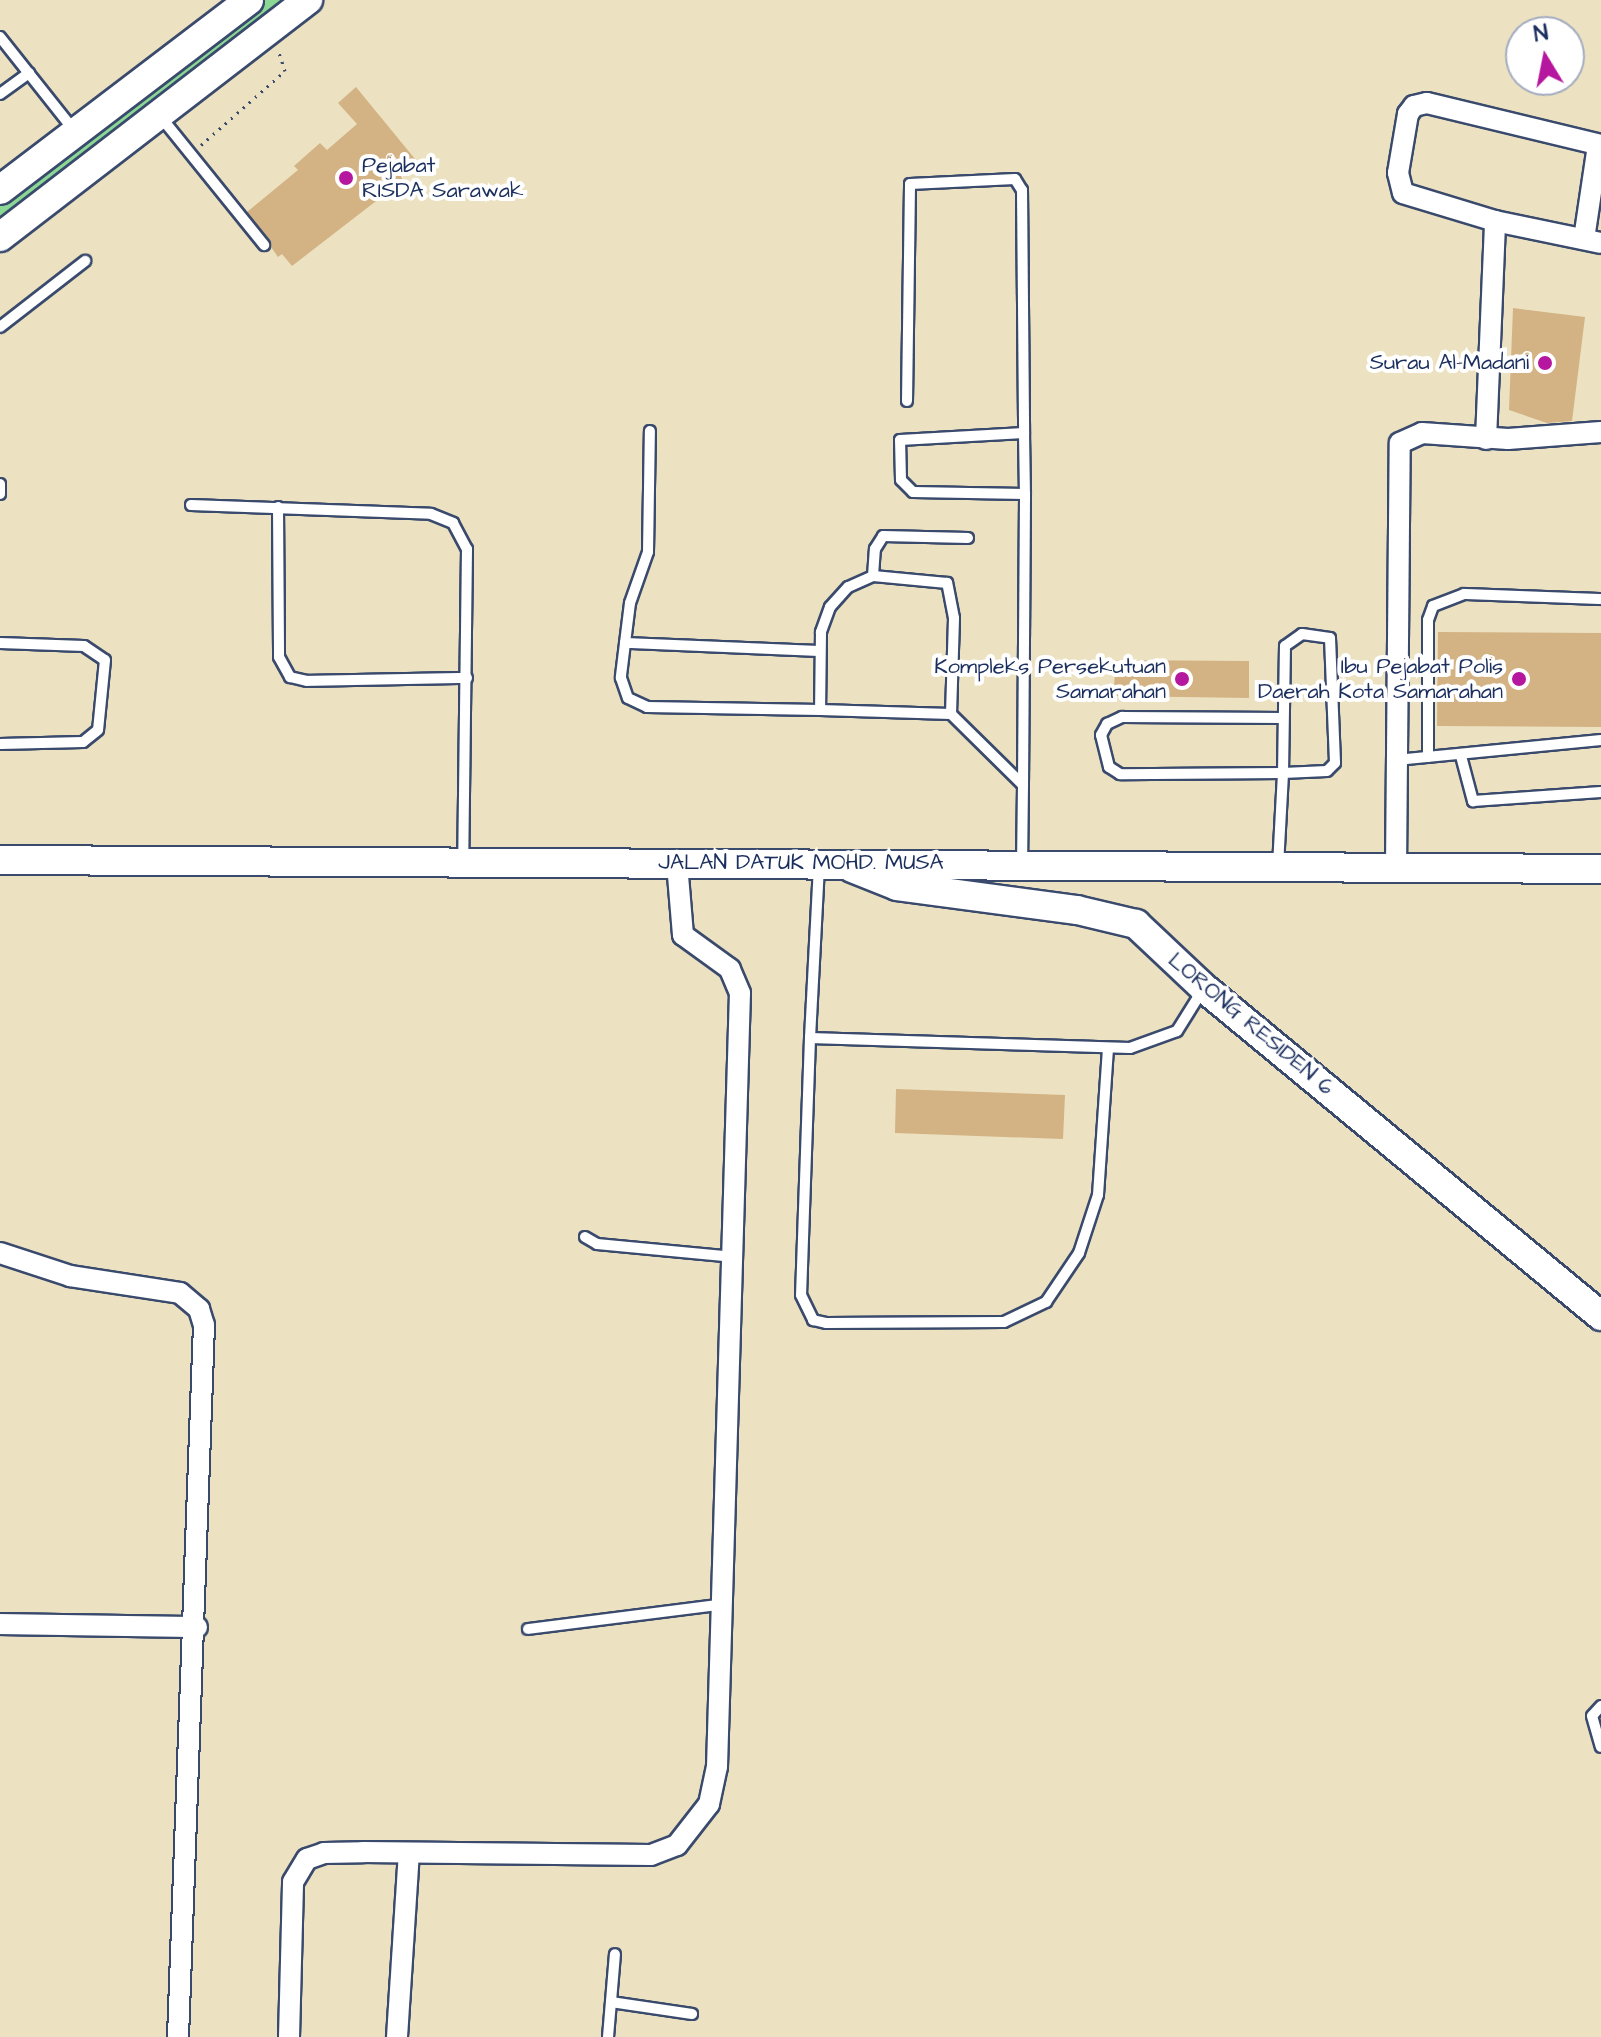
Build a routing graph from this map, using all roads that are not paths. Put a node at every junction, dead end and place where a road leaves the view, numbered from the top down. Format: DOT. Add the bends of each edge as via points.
graph roads {
  1 [pos="249,0"];
  2 [pos="308,0"];
  3 [pos="0,37"];
  4 [pos="29,73"];
  5 [pos="0,94"];
  6 [pos="159,116"];
  7 [pos="76,132"];
  8 [pos="1600,145"];
  9 [pos="0,190"];
  10 [pos="1495,221"];
  11 [pos="0,237"];
  12 [pos="1593,241"];
  13 [pos="264,245"];
  14 [pos="85,261"];
  15 [pos="0,327"];
  16 [pos="907,401"];
  17 [pos="650,431"];
  18 [pos="1601,432"];
  19 [pos="1024,433"];
  20 [pos="1486,439"];
  21 [pos="0,484"];
  22 [pos="0,494"];
  23 [pos="1025,494"];
  24 [pos="191,505"];
  25 [pos="278,507"];
  26 [pos="968,538"];
  27 [pos="873,576"];
  28 [pos="1601,599"];
  29 [pos="0,643"];
  30 [pos="625,643"];
  31 [pos="819,651"];
  32 [pos="467,678"];
  33 [pos="820,710"];
  34 [pos="951,714"];
  35 [pos="1283,718"];
  36 [pos="1601,740"];
  37 [pos="0,744"];
  38 [pos="1461,756"];
  39 [pos="1428,757"];
  40 [pos="1394,761"];
  41 [pos="1283,773"];
  42 [pos="1023,785"];
  43 [pos="1601,792"];
  44 [pos="0,860"];
  45 [pos="463,862"];
  46 [pos="677,863"];
  47 [pos="830,864"];
  48 [pos="1022,864"];
  49 [pos="1278,868"];
  50 [pos="1396,869"];
  51 [pos="1601,869"];
  52 [pos="1204,988"];
  53 [pos="810,1038"];
  54 [pos="1108,1049"];
  55 [pos="585,1237"];
  56 [pos="0,1253"];
  57 [pos="734,1257"];
  58 [pos="1601,1316"];
  59 [pos="718,1605"];
  60 [pos="0,1624"];
  61 [pos="197,1627"];
  62 [pos="528,1629"];
  63 [pos="1601,1706"];
  64 [pos="1601,1747"];
  65 [pos="409,1853"];
  66 [pos="615,1954"];
  67 [pos="611,2002"];
  68 [pos="692,2014"];
  69 [pos="178,2037"];
  70 [pos="289,2037"];
  71 [pos="397,2037"];
  72 [pos="608,2037"];
  1 -- 7 [label="main road"];
  2 -- 6 [label="main road"];
  3 -- 4 [label="lane"];
  4 -- 5 [label="lane"];
  4 -- 7 [label="lane"];
  6 -- 11 [label="main road"];
  6 -- 13 [label="lane"];
  7 -- 9 [label="main road"];
  8 -- 10 [label="street" via="1427,103 1414,106 1407,118 1400,190"];
  8 -- 12 [label="street"];
  10 -- 12 [label="street"];
  10 -- 20 [label="street"];
  14 -- 15 [label="lane"];
  16 -- 19 [label="lane" via="910,184 1015,179 1022,190"];
  17 -- 30 [label="lane" via="648,552 630,603"];
  18 -- 20 [label="street"];
  19 -- 23 [label="lane"];
  19 -- 23 [label="lane" via="906,436 898,451 901,480 913,492"];
  20 -- 40 [label="street" via="1422,433 1406,438 1398,451"];
  21 -- 22 [label="lane"];
  23 -- 42 [label="lane"];
  24 -- 25 [label="lane"];
  25 -- 32 [label="lane" via="431,514 453,523 467,549"];
  25 -- 32 [label="lane" via="279,657 290,677"];
  26 -- 27 [label="lane" via="883,536 875,549"];
  27 -- 31 [label="lane" via="848,587 830,607"];
  27 -- 34 [label="lane" via="940,579 951,588"];
  28 -- 39 [label="lane" via="1464,594 1433,606 1428,620"];
  29 -- 37 [label="lane" via="84,646 105,660 100,722 91,736 83,742"];
  30 -- 31 [label="lane"];
  30 -- 33 [label="lane" via="622,683 637,704"];
  31 -- 33 [label="lane"];
  32 -- 45 [label="lane"];
  33 -- 34 [label="lane"];
  34 -- 42 [label="lane"];
  35 -- 41 [label="lane"];
  35 -- 41 [label="lane" via="1287,640 1302,634 1330,638 1335,763 1322,772"];
  35 -- 41 [label="lane" via="1122,717 1107,724 1101,735 1107,763 1120,774"];
  36 -- 38 [label="lane"];
  38 -- 39 [label="lane"];
  38 -- 43 [label="lane" via="1473,801"];
  39 -- 40 [label="lane"];
  40 -- 50 [label="street"];
  41 -- 49 [label="lane"];
  42 -- 48 [label="lane"];
  44 -- 45 [label="main road, JALAN DATUK MOHD. MUSA"];
  45 -- 46 [label="main road, JALAN DATUK MOHD. MUSA"];
  46 -- 47 [label="main road, JALAN DATUK MOHD. MUSA"];
  46 -- 57 [label="street" via="683,935 730,969 740,993"];
  47 -- 48 [label="main road, JALAN DATUK MOHD. MUSA"];
  47 -- 52 [label="main road, LORONG RESIDEN 6" via="897,886 1121,919 1136,924"];
  47 -- 53 [label="lane"];
  48 -- 49 [label="main road, JALAN DATUK MOHD. MUSA"];
  49 -- 50 [label="main road, JALAN DATUK MOHD. MUSA"];
  50 -- 51 [label="main road, JALAN DATUK MOHD. MUSA"];
  52 -- 54 [label="lane" via="1189,1018 1167,1038"];
  52 -- 58 [label="main road, LORONG RESIDEN 6"];
  53 -- 54 [label="lane"];
  53 -- 54 [label="lane" via="800,1283 813,1320 826,1323 1004,1322 1046,1302 1079,1253 1098,1195"];
  55 -- 57 [label="lane" via="597,1244"];
  56 -- 61 [label="street" via="70,1276 180,1293 199,1309 205,1342"];
  57 -- 59 [label="street"];
  59 -- 62 [label="lane"];
  59 -- 65 [label="street" via="716,1783 699,1822 677,1845 651,1855 619,1857"];
  60 -- 61 [label="street"];
  61 -- 69 [label="street"];
  63 -- 64 [label="lane" via="1592,1716"];
  65 -- 70 [label="street" via="324,1853 307,1859 296,1871"];
  65 -- 71 [label="street"];
  66 -- 67 [label="lane"];
  67 -- 68 [label="lane"];
  67 -- 72 [label="lane"];
}
